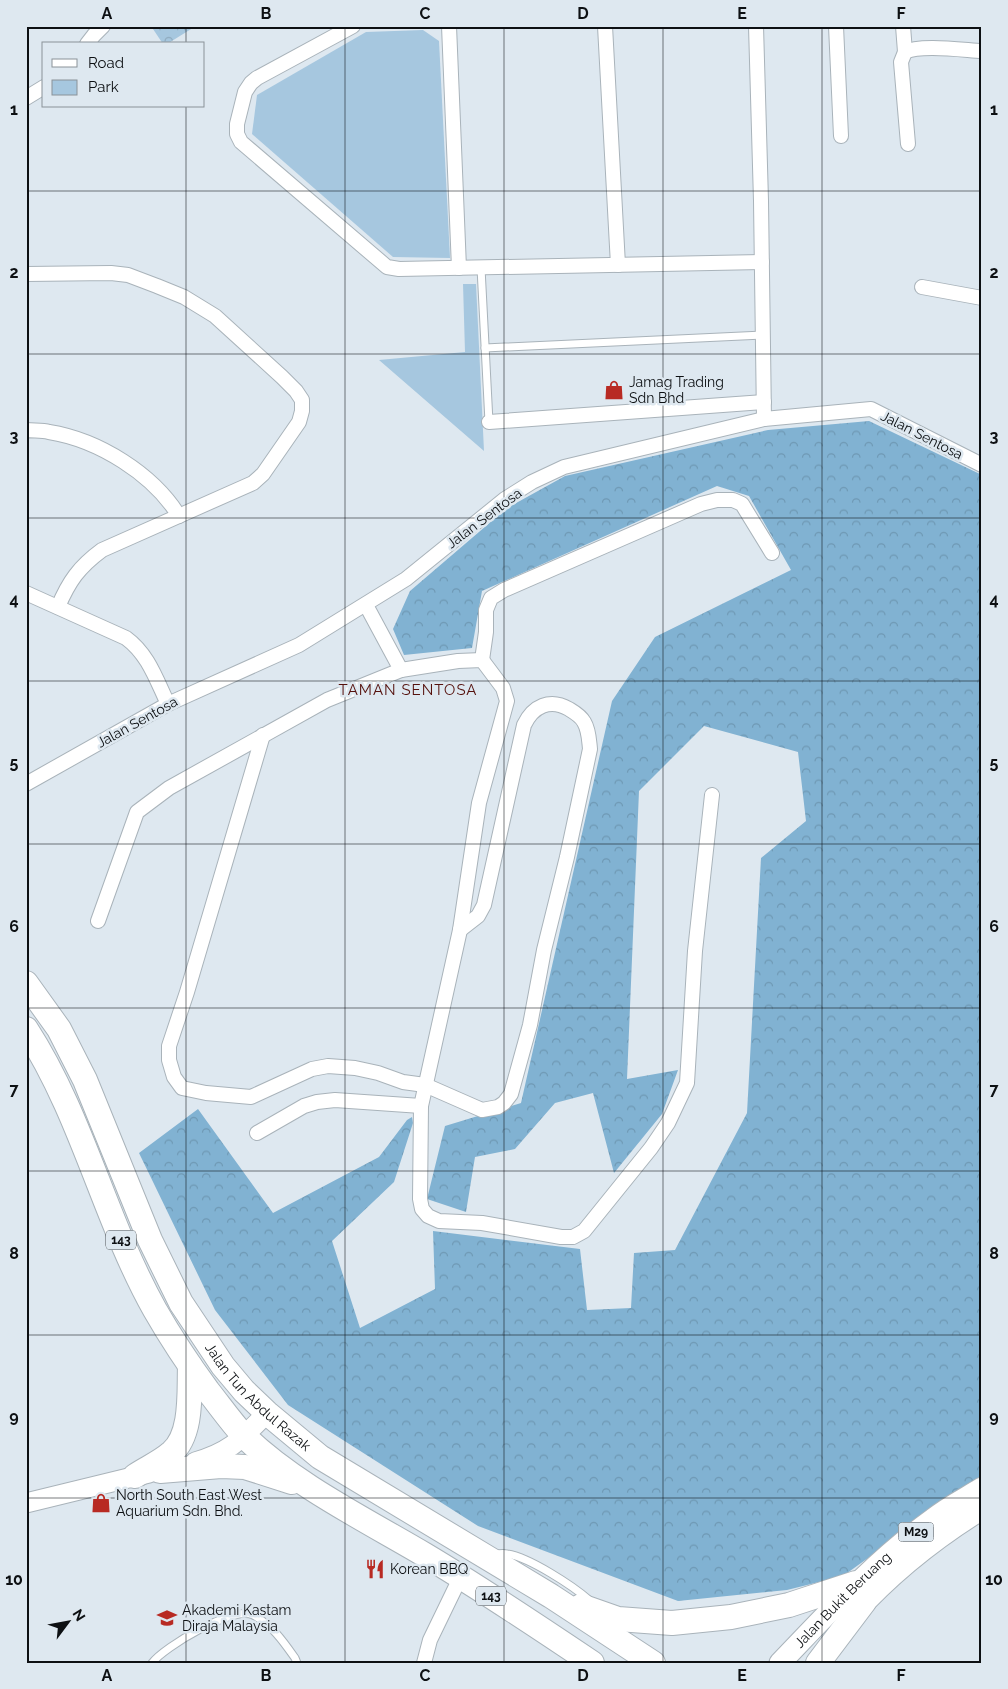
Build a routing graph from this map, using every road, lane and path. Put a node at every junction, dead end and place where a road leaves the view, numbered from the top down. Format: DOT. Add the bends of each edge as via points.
graph roads {
  1 [pos="103,26"];
  2 [pos="352,26"];
  3 [pos="449,26"];
  4 [pos="605,26"];
  5 [pos="756,26"];
  6 [pos="836,26"];
  7 [pos="903,26"];
  8 [pos="88,42"];
  9 [pos="982,51"];
  10 [pos="905,52"];
  11 [pos="42,88"];
  12 [pos="26,98"];
  13 [pos="841,136"];
  14 [pos="908,144"];
  15 [pos="762,262"];
  16 [pos="618,266"];
  17 [pos="460,268"];
  18 [pos="481,268"];
  19 [pos="26,274"];
  20 [pos="922,287"];
  21 [pos="982,298"];
  22 [pos="763,335"];
  23 [pos="485,348"];
  24 [pos="764,402"];
  25 [pos="764,419"];
  26 [pos="489,422"];
  27 [pos="26,430"];
  28 [pos="982,465"];
  29 [pos="179,516"];
  30 [pos="772,553"];
  31 [pos="26,593"];
  32 [pos="366,605"];
  33 [pos="58,607"];
  34 [pos="482,660"];
  35 [pos="401,670"];
  36 [pos="168,704"];
  37 [pos="263,735"];
  38 [pos="26,784"];
  39 [pos="712,795"];
  40 [pos="98,921"];
  41 [pos="460,930"];
  42 [pos="26,983"];
  43 [pos="26,1029"];
  44 [pos="425,1085"];
  45 [pos="421,1106"];
  46 [pos="257,1133"];
  47 [pos="190,1366"];
  48 [pos="267,1414"];
  49 [pos="244,1436"];
  50 [pos="160,1471"];
  51 [pos="135,1476"];
  52 [pos="982,1488"];
  53 [pos="315,1490"];
  54 [pos="26,1503"];
  55 [pos="982,1508"];
  56 [pos="480,1553"];
  57 [pos="461,1576"];
  58 [pos="860,1593"];
  59 [pos="551,1596"];
  60 [pos="606,1614"];
  61 [pos="152,1663"];
  62 [pos="297,1663"];
  63 [pos="424,1663"];
  64 [pos="592,1663"];
  65 [pos="653,1663"];
  66 [pos="780,1663"];
  67 [pos="808,1663"];
  68 [pos="818,1663"];
  1 -- 8 [label="street"];
  2 -- 17 [label="street" via="251,83 241,108 237,134 241,142 387,268"];
  3 -- 17 [label="street"];
  4 -- 16 [label="street"];
  5 -- 15 [label="street"];
  6 -- 13 [label="street"];
  7 -- 10 [label="street"];
  9 -- 10 [label="street" via="924,48"];
  10 -- 14 [label="street" via="901,62"];
  11 -- 12 [label="street"];
  15 -- 16 [label="street"];
  15 -- 22 [label="street"];
  16 -- 18 [label="street"];
  17 -- 18 [label="street"];
  18 -- 23 [label="lane"];
  19 -- 29 [label="street" via="128,275 184,297 214,316 302,400 300,422 263,474 253,483"];
  20 -- 21 [label="street"];
  22 -- 23 [label="lane"];
  22 -- 24 [label="street"];
  23 -- 26 [label="lane"];
  24 -- 25 [label="street"];
  24 -- 26 [label="street"];
  25 -- 28 [label="street, Jalan Sentosa" via="871,409"];
  25 -- 32 [label="street, Jalan Sentosa" via="564,467 505,499 406,579"];
  27 -- 29 [label="street" via="49,431 106,451 150,483"];
  29 -- 33 [label="street" via="102,550 75,574"];
  30 -- 34 [label="street" via="742,504 733,500 702,504 491,598 486,610"];
  31 -- 33 [label="street"];
  32 -- 35 [label="street"];
  32 -- 36 [label="street, Jalan Sentosa" via="299,645"];
  33 -- 36 [label="street" via="137,646"];
  34 -- 35 [label="street"];
  34 -- 41 [label="street" via="503,688 507,701 479,803"];
  35 -- 37 [label="street" via="327,700"];
  36 -- 38 [label="street, Jalan Sentosa"];
  37 -- 40 [label="street" via="169,788 137,812"];
  37 -- 44 [label="street" via="169,1046 174,1077 182,1088 251,1097 328,1066 355,1068"];
  39 -- 45 [label="street" via="695,951 688,1083 655,1142 584,1231 573,1237 561,1237 482,1223 439,1221 428,1216 420,1199"];
  41 -- 44 [label="street"];
  41 -- 44 [label="street" via="478,916 484,905 524,725 533,710 550,703 562,705 583,720 590,749 530,1025 511,1094 498,1107 482,1110"];
  42 -- 48 [label="highway, Jalan Tun Abdul Razak / 143" via="59,1029 85,1080 147,1232 181,1302 223,1366"];
  43 -- 47 [label="highway, Jalan Tun Abdul Razak / 143" via="71,1111 126,1251 155,1310"];
  44 -- 45 [label="street"];
  45 -- 46 [label="street" via="335,1100 317,1102"];
  47 -- 49 [label="highway, Jalan Tun Abdul Razak / 143"];
  47 -- 51 [label="highway" via="188,1418 180,1441 172,1452"];
  48 -- 49 [label="main road"];
  48 -- 56 [label="highway, Jalan Tun Abdul Razak / 143" via="320,1458"];
  49 -- 50 [label="main road" via="216,1455"];
  49 -- 53 [label="highway, Jalan Tun Abdul Razak / 143"];
  50 -- 51 [label="main road"];
  50 -- 53 [label="highway" via="245,1467"];
  51 -- 54 [label="main road"];
  52 -- 58 [label="main road, Jalan Bukit Beruang / M29" via="898,1545"];
  53 -- 57 [label="highway, Jalan Tun Abdul Razak / 143"];
  55 -- 58 [label="main road, Jalan Bukit Beruang / M29"];
  56 -- 59 [label="highway, Jalan Tun Abdul Razak / 143"];
  56 -- 60 [label="lane" via="508,1554 524,1560 578,1590"];
  57 -- 63 [label="street" via="430,1640"];
  57 -- 64 [label="highway, Jalan Tun Abdul Razak / 143"];
  58 -- 60 [label="highway" via="731,1617 672,1623 618,1619"];
  58 -- 66 [label="main road, Jalan Bukit Beruang / M29"];
  58 -- 67 [label="main road, Jalan Bukit Beruang / M29"];
  58 -- 68 [label="highway"];
  59 -- 60 [label="highway"];
  59 -- 65 [label="highway, Jalan Tun Abdul Razak / 143"];
  61 -- 62 [label="lane" via="176,1643 210,1624 232,1614 251,1614 275,1630"];
}
